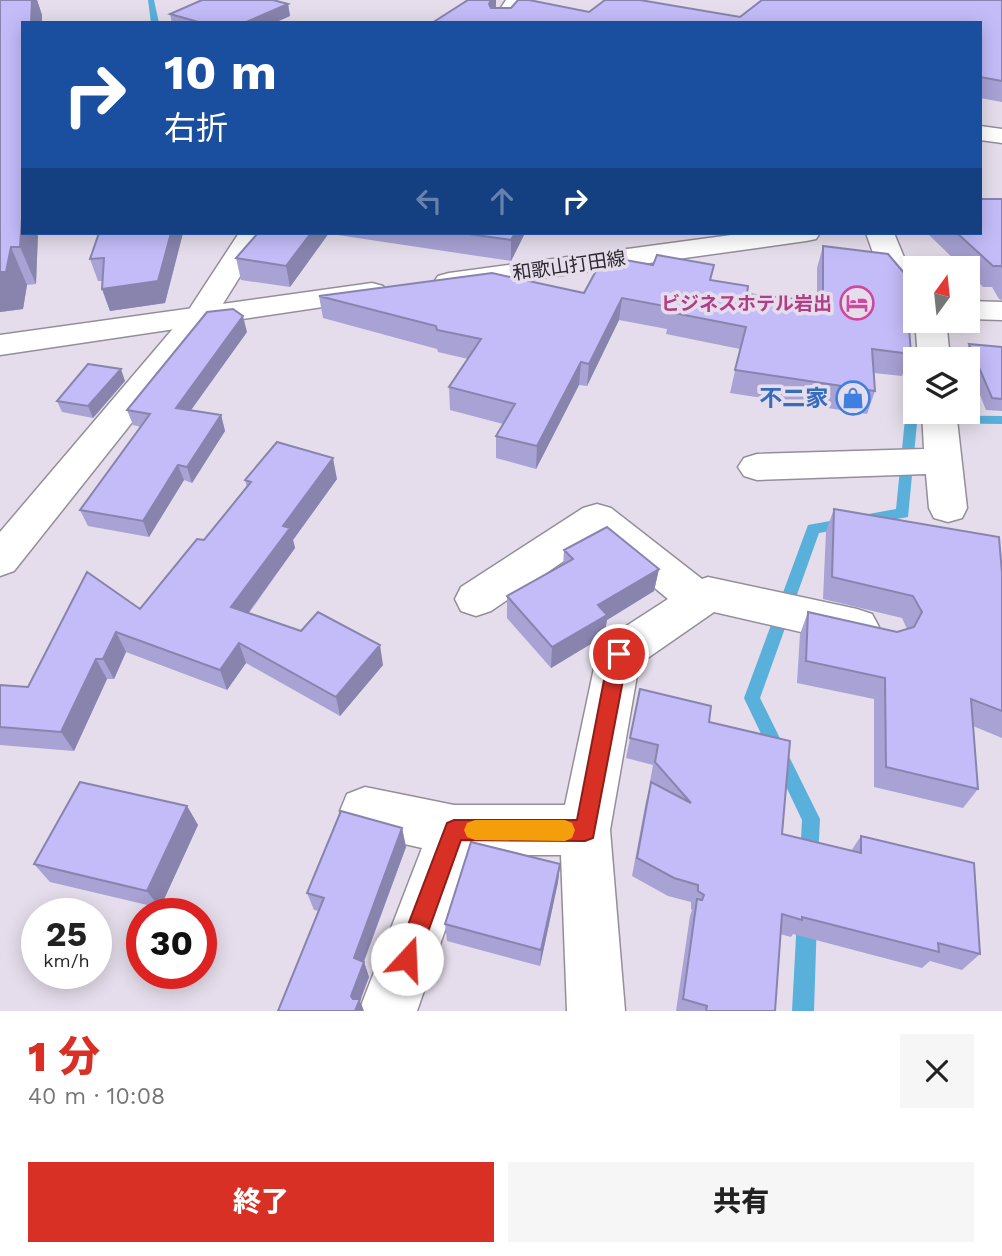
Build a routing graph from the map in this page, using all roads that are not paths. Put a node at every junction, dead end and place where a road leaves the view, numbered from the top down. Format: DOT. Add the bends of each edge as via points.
graph roads {
  1 [pos="516,0"];
  2 [pos="502,21"];
  3 [pos="982,133"];
  4 [pos="1002,136"];
  5 [pos="252,235"];
  6 [pos="791,235"];
  7 [pos="881,235"];
  8 [pos="903,280"];
  9 [pos="980,310"];
  10 [pos="1002,311"];
  11 [pos="200,316"];
  12 [pos="0,345"];
  13 [pos="940,424"];
  14 [pos="943,461"];
  15 [pos="757,467"];
  16 [pos="948,508"];
  17 [pos="0,560"];
  18 [pos="476,599"];
  19 [pos="699,600"];
  20 [pos="886,634"];
  21 [pos="365,811"];
  22 [pos="454,830"];
  23 [pos="585,831"];
  24 [pos="388,1011"];
  25 [pos="596,1011"];
  1 -- 2 [label="street"];
  3 -- 4 [label="street"];
  5 -- 11 [label="street"];
  6 -- 11 [label="street, 和歌山打田線"];
  7 -- 8 [label="street"];
  9 -- 10 [label="street"];
  11 -- 12 [label="street, 和歌山打田線"];
  11 -- 17 [label="street"];
  13 -- 14 [label="street"];
  14 -- 15 [label="street"];
  14 -- 16 [label="street"];
  18 -- 19 [label="street" via="597,518"];
  19 -- 20 [label="street" via="708,594"];
  19 -- 23 [label="street" via="619,654"];
  21 -- 22 [label="street"];
  22 -- 23 [label="street"];
  22 -- 24 [label="street"];
  23 -- 25 [label="street"];
}
